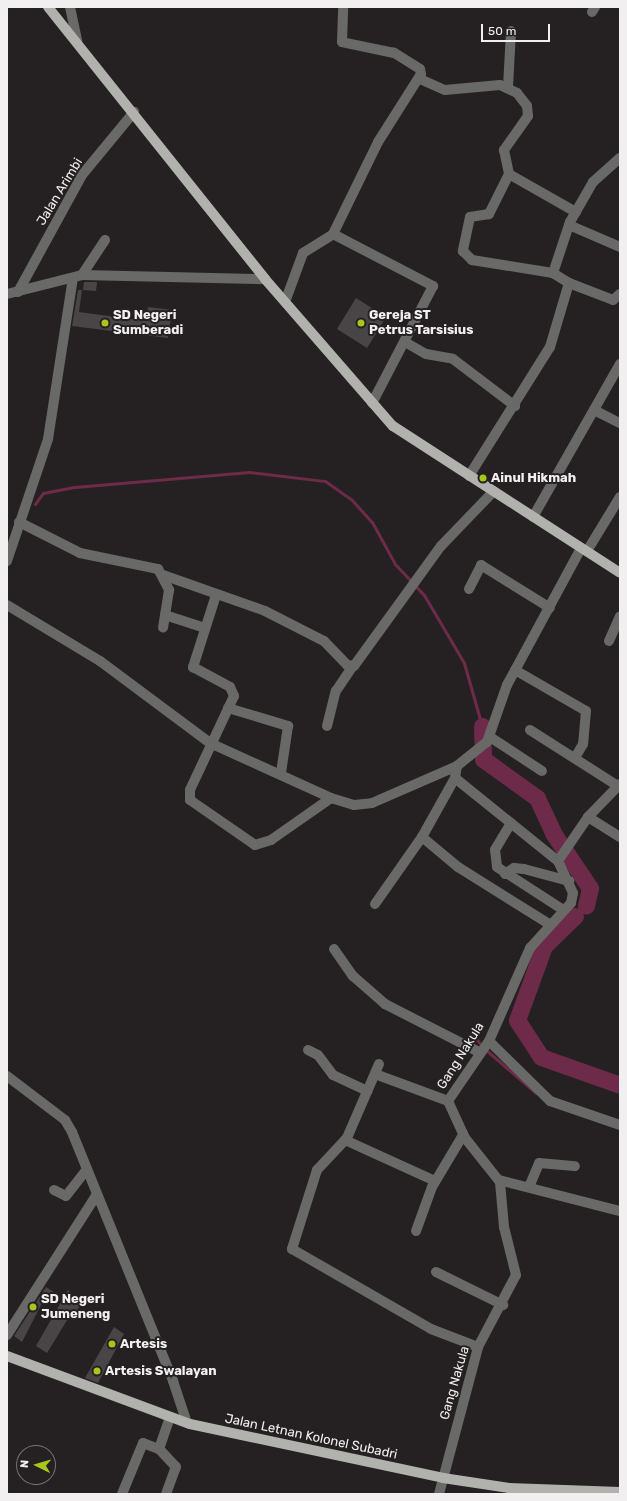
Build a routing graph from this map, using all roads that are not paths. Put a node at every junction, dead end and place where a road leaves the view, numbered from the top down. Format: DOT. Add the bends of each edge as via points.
graph roads {
  1 [pos="48,7"];
  2 [pos="70,7"];
  3 [pos="343,7"];
  4 [pos="510,31"];
  5 [pos="77,41"];
  6 [pos="420,79"];
  7 [pos="508,87"];
  8 [pos="134,112"];
  9 [pos="620,158"];
  10 [pos="509,174"];
  11 [pos="576,212"];
  12 [pos="569,225"];
  13 [pos="333,234"];
  14 [pos="105,240"];
  15 [pos="620,248"];
  16 [pos="553,273"];
  17 [pos="78,277"];
  18 [pos="265,279"];
  19 [pos="569,283"];
  20 [pos="18,292"];
  21 [pos="7,294"];
  22 [pos="618,299"];
  23 [pos="285,302"];
  24 [pos="405,342"];
  25 [pos="620,364"];
  26 [pos="372,403"];
  27 [pos="515,406"];
  28 [pos="594,410"];
  29 [pos="620,423"];
  30 [pos="470,476"];
  31 [pos="494,491"];
  32 [pos="620,497"];
  33 [pos="534,517"];
  34 [pos="19,522"];
  35 [pos="584,550"];
  36 [pos="7,561"];
  37 [pos="620,574"];
  38 [pos="163,575"];
  39 [pos="470,589"];
  40 [pos="216,595"];
  41 [pos="7,605"];
  42 [pos="550,608"];
  43 [pos="165,615"];
  44 [pos="620,616"];
  45 [pos="163,628"];
  46 [pos="205,628"];
  47 [pos="609,641"];
  48 [pos="350,668"];
  49 [pos="515,670"];
  50 [pos="228,708"];
  51 [pos="327,726"];
  52 [pos="530,730"];
  53 [pos="490,737"];
  54 [pos="210,743"];
  55 [pos="575,758"];
  56 [pos="458,766"];
  57 [pos="542,771"];
  58 [pos="281,773"];
  59 [pos="455,778"];
  60 [pos="619,785"];
  61 [pos="331,798"];
  62 [pos="588,817"];
  63 [pos="511,822"];
  64 [pos="422,837"];
  65 [pos="620,837"];
  66 [pos="562,855"];
  67 [pos="505,874"];
  68 [pos="569,881"];
  69 [pos="375,904"];
  70 [pos="562,909"];
  71 [pos="549,924"];
  72 [pos="334,949"];
  73 [pos="484,1046"];
  74 [pos="308,1050"];
  75 [pos="378,1064"];
  76 [pos="375,1074"];
  77 [pos="7,1076"];
  78 [pos="367,1091"];
  79 [pos="448,1101"];
  80 [pos="620,1125"];
  81 [pos="463,1134"];
  82 [pos="345,1140"];
  83 [pos="575,1166"];
  84 [pos="87,1169"];
  85 [pos="499,1180"];
  86 [pos="435,1181"];
  87 [pos="529,1187"];
  88 [pos="54,1190"];
  89 [pos="98,1194"];
  90 [pos="620,1211"];
  91 [pos="416,1231"];
  92 [pos="436,1272"];
  93 [pos="503,1305"];
  94 [pos="7,1335"];
  95 [pos="478,1347"];
  96 [pos="7,1356"];
  97 [pos="170,1417"];
  98 [pos="187,1423"];
  99 [pos="159,1449"];
  100 [pos="443,1478"];
  101 [pos="620,1492"];
  102 [pos="122,1494"];
  103 [pos="166,1494"];
  104 [pos="439,1494"];
  1 -- 5 [label="main road"];
  2 -- 5 [label="street"];
  3 -- 6 [label="street" via="342,42 394,54 420,69"];
  4 -- 7 [label="street"];
  5 -- 8 [label="main road"];
  6 -- 7 [label="street" via="454,91 483,86"];
  6 -- 13 [label="street" via="378,142"];
  7 -- 10 [label="street" via="527,106 528,116 504,150"];
  8 -- 18 [label="main road"];
  8 -- 20 [label="street, Jalan Arimbi" via="82,175"];
  9 -- 11 [label="street" via="593,182"];
  10 -- 11 [label="street"];
  10 -- 16 [label="street" via="489,214 470,217 463,251 472,260"];
  11 -- 12 [label="street"];
  12 -- 15 [label="street"];
  12 -- 16 [label="street"];
  13 -- 23 [label="street" via="305,249"];
  13 -- 24 [label="street" via="433,286"];
  14 -- 17 [label="street"];
  16 -- 19 [label="street"];
  17 -- 18 [label="street"];
  17 -- 20 [label="street"];
  17 -- 34 [label="street" via="48,439 38,475"];
  18 -- 23 [label="main road"];
  19 -- 22 [label="street"];
  19 -- 27 [label="street" via="550,347"];
  20 -- 21 [label="street"];
  23 -- 26 [label="main road"];
  24 -- 26 [label="street"];
  24 -- 27 [label="street" via="426,354 453,359"];
  25 -- 28 [label="street"];
  26 -- 30 [label="main road" via="406,436"];
  27 -- 30 [label="street"];
  28 -- 29 [label="street"];
  28 -- 33 [label="street"];
  30 -- 31 [label="main road"];
  31 -- 33 [label="main road"];
  31 -- 48 [label="street" via="441,546"];
  32 -- 35 [label="street"];
  33 -- 35 [label="main road"];
  34 -- 36 [label="street"];
  34 -- 38 [label="street" via="62,547 152,567"];
  35 -- 37 [label="main road"];
  35 -- 42 [label="street"];
  38 -- 40 [label="street"];
  38 -- 43 [label="street" via="169,598"];
  39 -- 42 [label="street" via="481,565"];
  40 -- 46 [label="street"];
  40 -- 48 [label="street" via="265,611 311,634"];
  41 -- 54 [label="street" via="100,661"];
  42 -- 49 [label="street"];
  43 -- 45 [label="street"];
  43 -- 46 [label="street"];
  44 -- 47 [label="street"];
  46 -- 50 [label="street" via="193,666 232,688 234,696"];
  48 -- 51 [label="street" via="330,706"];
  49 -- 53 [label="street"];
  49 -- 55 [label="street" via="586,711 584,737"];
  50 -- 54 [label="street"];
  50 -- 58 [label="street" via="288,726"];
  52 -- 55 [label="street"];
  53 -- 56 [label="street"];
  53 -- 57 [label="street"];
  54 -- 58 [label="street"];
  54 -- 61 [label="street" via="190,790 190,800 251,844 271,840"];
  55 -- 60 [label="street"];
  56 -- 59 [label="street"];
  56 -- 61 [label="street" via="372,803 354,805"];
  58 -- 61 [label="street"];
  59 -- 63 [label="street"];
  59 -- 64 [label="street"];
  60 -- 62 [label="street"];
  62 -- 65 [label="street"];
  62 -- 66 [label="street"];
  63 -- 66 [label="street"];
  63 -- 67 [label="street" via="495,850 497,867"];
  64 -- 69 [label="street"];
  64 -- 71 [label="street" via="458,867"];
  66 -- 68 [label="street, Gang Nakula"];
  67 -- 68 [label="street" via="514,868 524,869"];
  67 -- 70 [label="street"];
  68 -- 70 [label="street, Gang Nakula" via="573,898"];
  70 -- 71 [label="street, Gang Nakula"];
  71 -- 73 [label="street, Gang Nakula" via="530,948"];
  72 -- 73 [label="street" via="353,976 385,1004"];
  73 -- 79 [label="street, Gang Nakula"];
  73 -- 80 [label="street" via="550,1101"];
  74 -- 78 [label="street" via="318,1055 333,1075"];
  75 -- 76 [label="street"];
  76 -- 78 [label="street"];
  76 -- 79 [label="street"];
  77 -- 84 [label="street" via="65,1120"];
  78 -- 82 [label="street"];
  79 -- 81 [label="street, Gang Nakula"];
  81 -- 85 [label="street, Gang Nakula"];
  81 -- 86 [label="street"];
  82 -- 86 [label="street"];
  82 -- 95 [label="street" via="317,1170 292,1248 431,1329"];
  83 -- 87 [label="street" via="539,1163"];
  84 -- 88 [label="street" via="66,1196"];
  84 -- 89 [label="street"];
  85 -- 87 [label="street"];
  85 -- 93 [label="street, Gang Nakula" via="504,1227 516,1275"];
  86 -- 91 [label="street"];
  87 -- 90 [label="street"];
  89 -- 94 [label="street"];
  89 -- 98 [label="street"];
  92 -- 93 [label="street"];
  93 -- 95 [label="street, Gang Nakula"];
  95 -- 100 [label="street, Gang Nakula"];
  96 -- 97 [label="main road, Jalan Letnan Kolonel Subadri"];
  97 -- 98 [label="main road, Jalan Letnan Kolonel Subadri"];
  97 -- 99 [label="street"];
  98 -- 100 [label="main road, Jalan Letnan Kolonel Subadri"];
  99 -- 102 [label="street" via="143,1443"];
  99 -- 103 [label="street" via="176,1467"];
  100 -- 101 [label="main road, Jalan Letnan Kolonel Subadri" via="509,1488"];
  100 -- 104 [label="street, Gang Nakula"];
}
